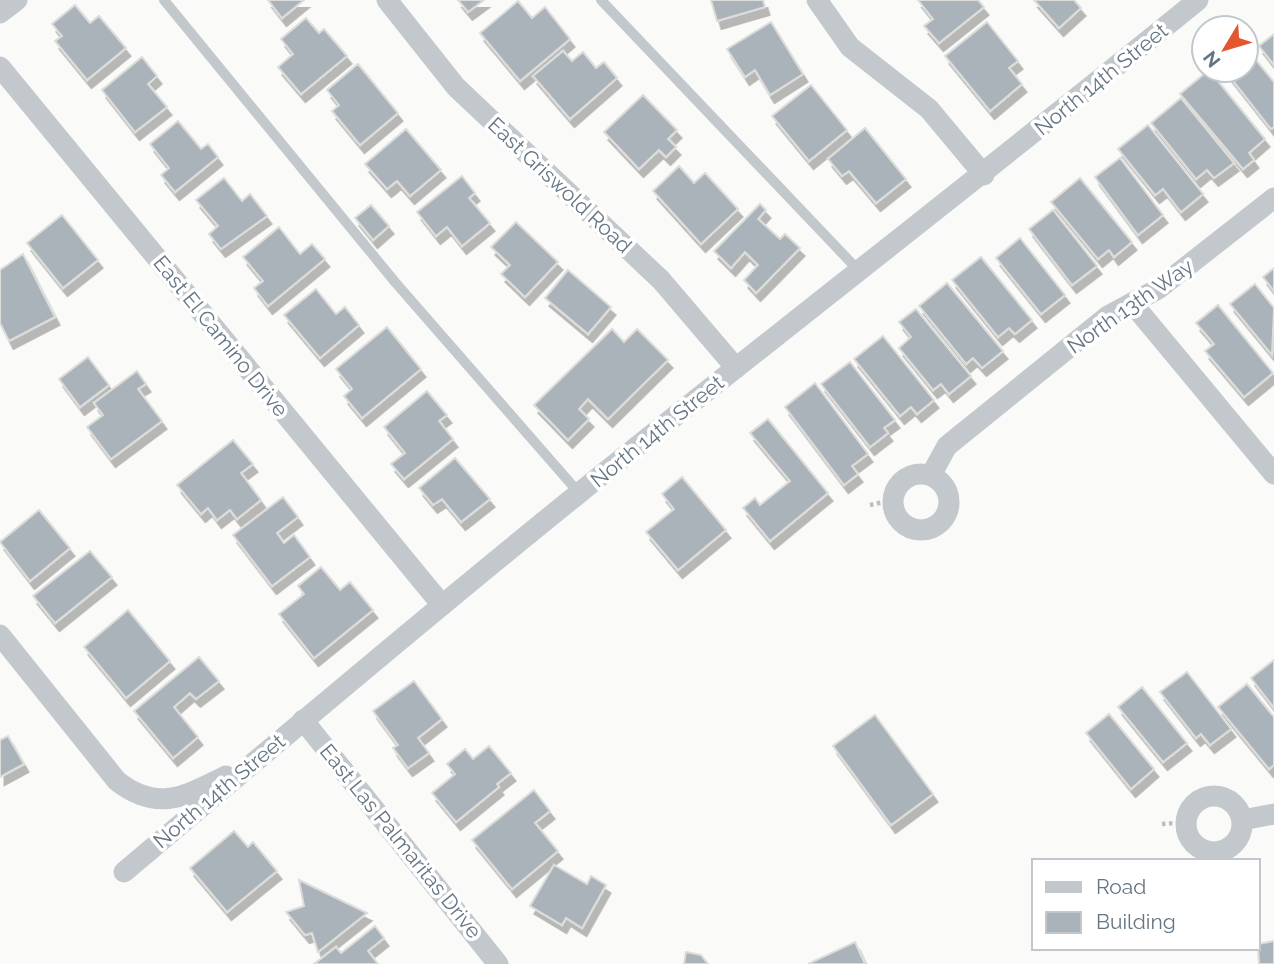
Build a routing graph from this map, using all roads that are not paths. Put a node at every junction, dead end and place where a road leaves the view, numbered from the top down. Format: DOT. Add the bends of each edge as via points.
graph roads {
  1 [pos="17,0"];
  2 [pos="164,0"];
  3 [pos="387,0"];
  4 [pos="817,0"];
  5 [pos="1198,0"];
  6 [pos="606,2"];
  7 [pos="0,13"];
  8 [pos="0,68"];
  9 [pos="984,175"];
  10 [pos="1274,198"];
  11 [pos="860,272"];
  12 [pos="1132,303"];
  13 [pos="736,368"];
  14 [pos="1274,474"];
  15 [pos="931,475"];
  16 [pos="579,493"];
  17 [pos="442,605"];
  18 [pos="0,635"];
  19 [pos="303,720"];
  20 [pos="257,761"];
  21 [pos="1274,814"];
  22 [pos="1242,820"];
  23 [pos="124,872"];
  24 [pos="498,964"];
  1 -- 7 [label="street"];
  2 -- 16 [label="lane" via="395,282"];
  3 -- 13 [label="street, East Griswold Road" via="456,87 661,281"];
  4 -- 9 [label="street" via="850,47 929,109"];
  5 -- 9 [label="street, North 14th Street"];
  6 -- 11 [label="lane"];
  8 -- 17 [label="street, East El Camino Drive"];
  9 -- 11 [label="street, North 14th Street"];
  10 -- 12 [label="street, North 13th Way" via="1158,289"];
  11 -- 13 [label="street, North 14th Street"];
  12 -- 14 [label="street"];
  12 -- 15 [label="street, North 13th Way" via="1108,316 947,446"];
  13 -- 16 [label="street, North 14th Street"];
  15 -- 15 [label="street" via="945,486 950,503 937,526 920,530 904,524 894,510 894,492 905,478"];
  16 -- 17 [label="street, North 14th Street"];
  17 -- 19 [label="street, North 14th Street"];
  18 -- 20 [label="street" via="117,781 135,795 184,797"];
  19 -- 20 [label="street, North 14th Street"];
  19 -- 24 [label="street, East Las Palmaritas Drive"];
  20 -- 23 [label="street, North 14th Street"];
  21 -- 22 [label="street"];
  22 -- 22 [label="street" via="1238,838 1217,852 1193,843 1186,822 1194,803 1210,796 1234,804"];
}
